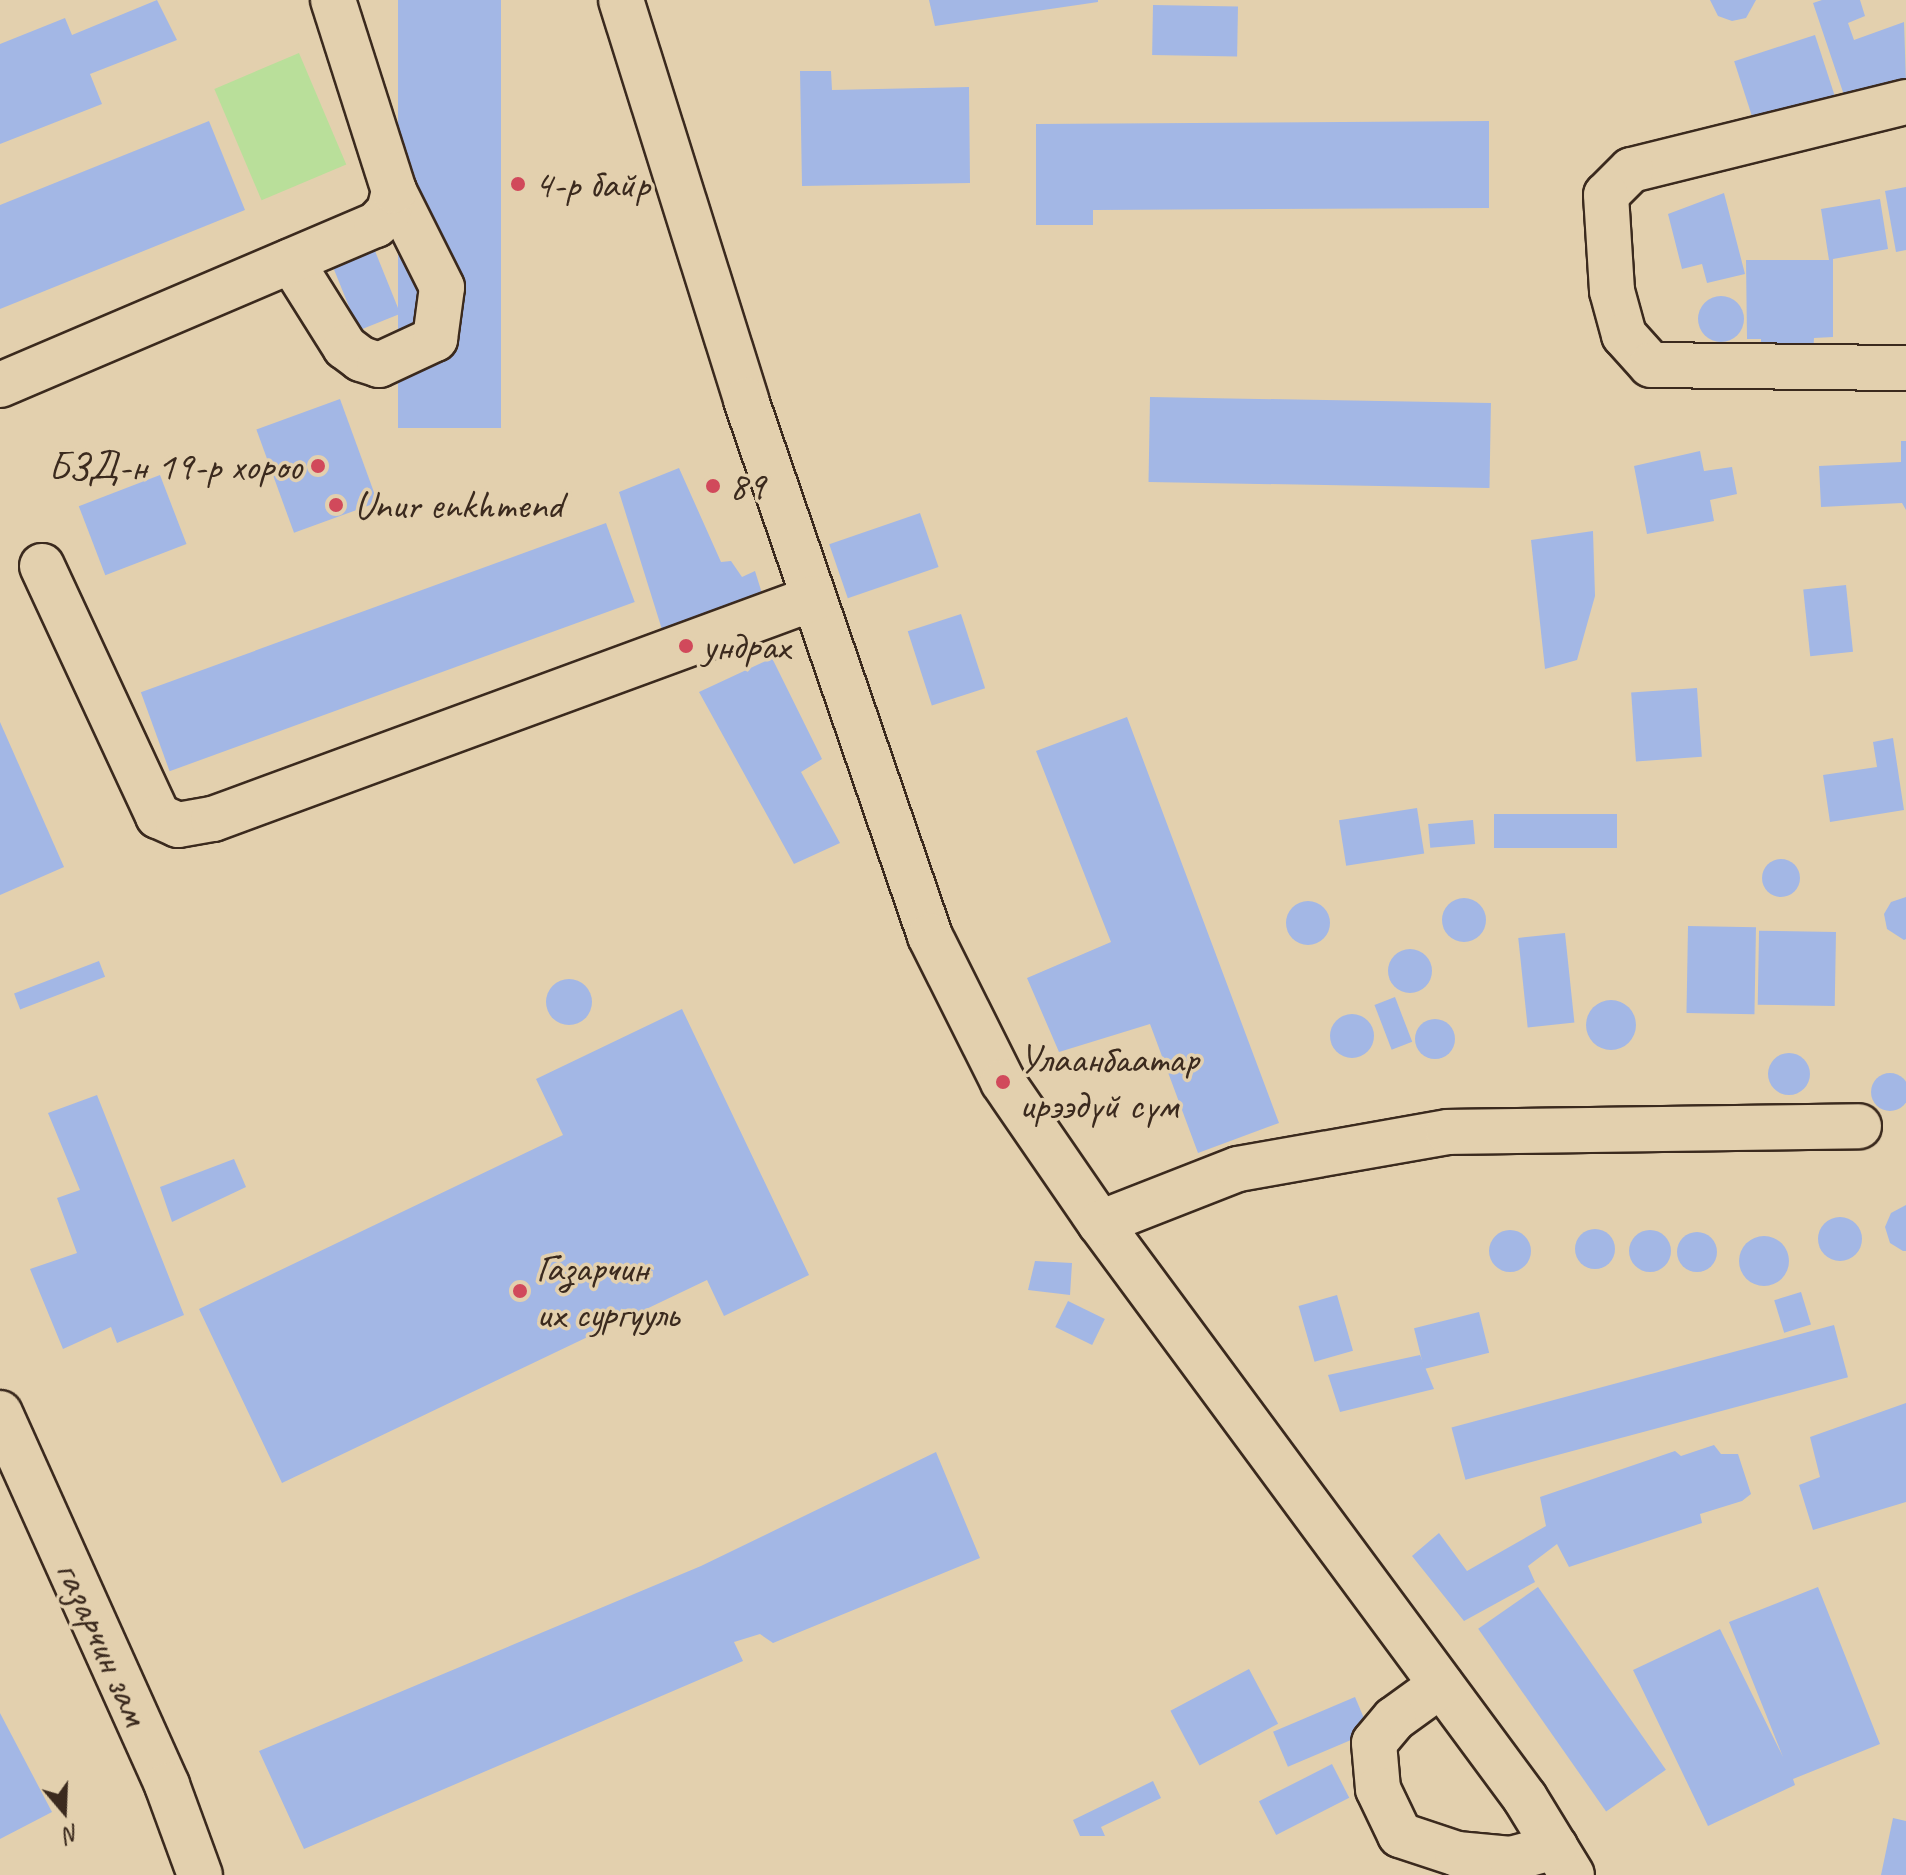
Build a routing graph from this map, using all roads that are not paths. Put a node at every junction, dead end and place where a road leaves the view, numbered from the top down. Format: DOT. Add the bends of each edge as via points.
graph roads {
  1 [pos="333,0"];
  2 [pos="621,0"];
  3 [pos="1906,102"];
  4 [pos="394,191"];
  5 [pos="291,261"];
  6 [pos="1906,368"];
  7 [pos="0,385"];
  8 [pos="42,566"];
  9 [pos="814,598"];
  10 [pos="1859,1126"];
  11 [pos="1100,1223"];
  12 [pos="0,1413"];
  13 [pos="1441,1685"];
  14 [pos="1564,1861"];
  15 [pos="200,1875"];
  1 -- 4 [label="street"];
  2 -- 9 [label="street"];
  3 -- 6 [label="street" via="1631,170 1606,195 1612,291 1624,335 1651,365"];
  4 -- 5 [label="street" via="389,211 376,225"];
  4 -- 5 [label="street" via="442,287 435,339 379,365 361,359 345,347"];
  5 -- 7 [label="street"];
  8 -- 9 [label="street" via="158,816 178,825 213,819"];
  9 -- 11 [label="street" via="930,936 1003,1082"];
  10 -- 11 [label="street" via="1448,1132 1238,1169"];
  11 -- 13 [label="street"];
  12 -- 15 [label="street, газарчин зам" via="167,1785"];
  13 -- 14 [label="street"];
  13 -- 14 [label="street" via="1394,1719 1374,1743 1378,1789 1400,1835 1457,1854"];
}
